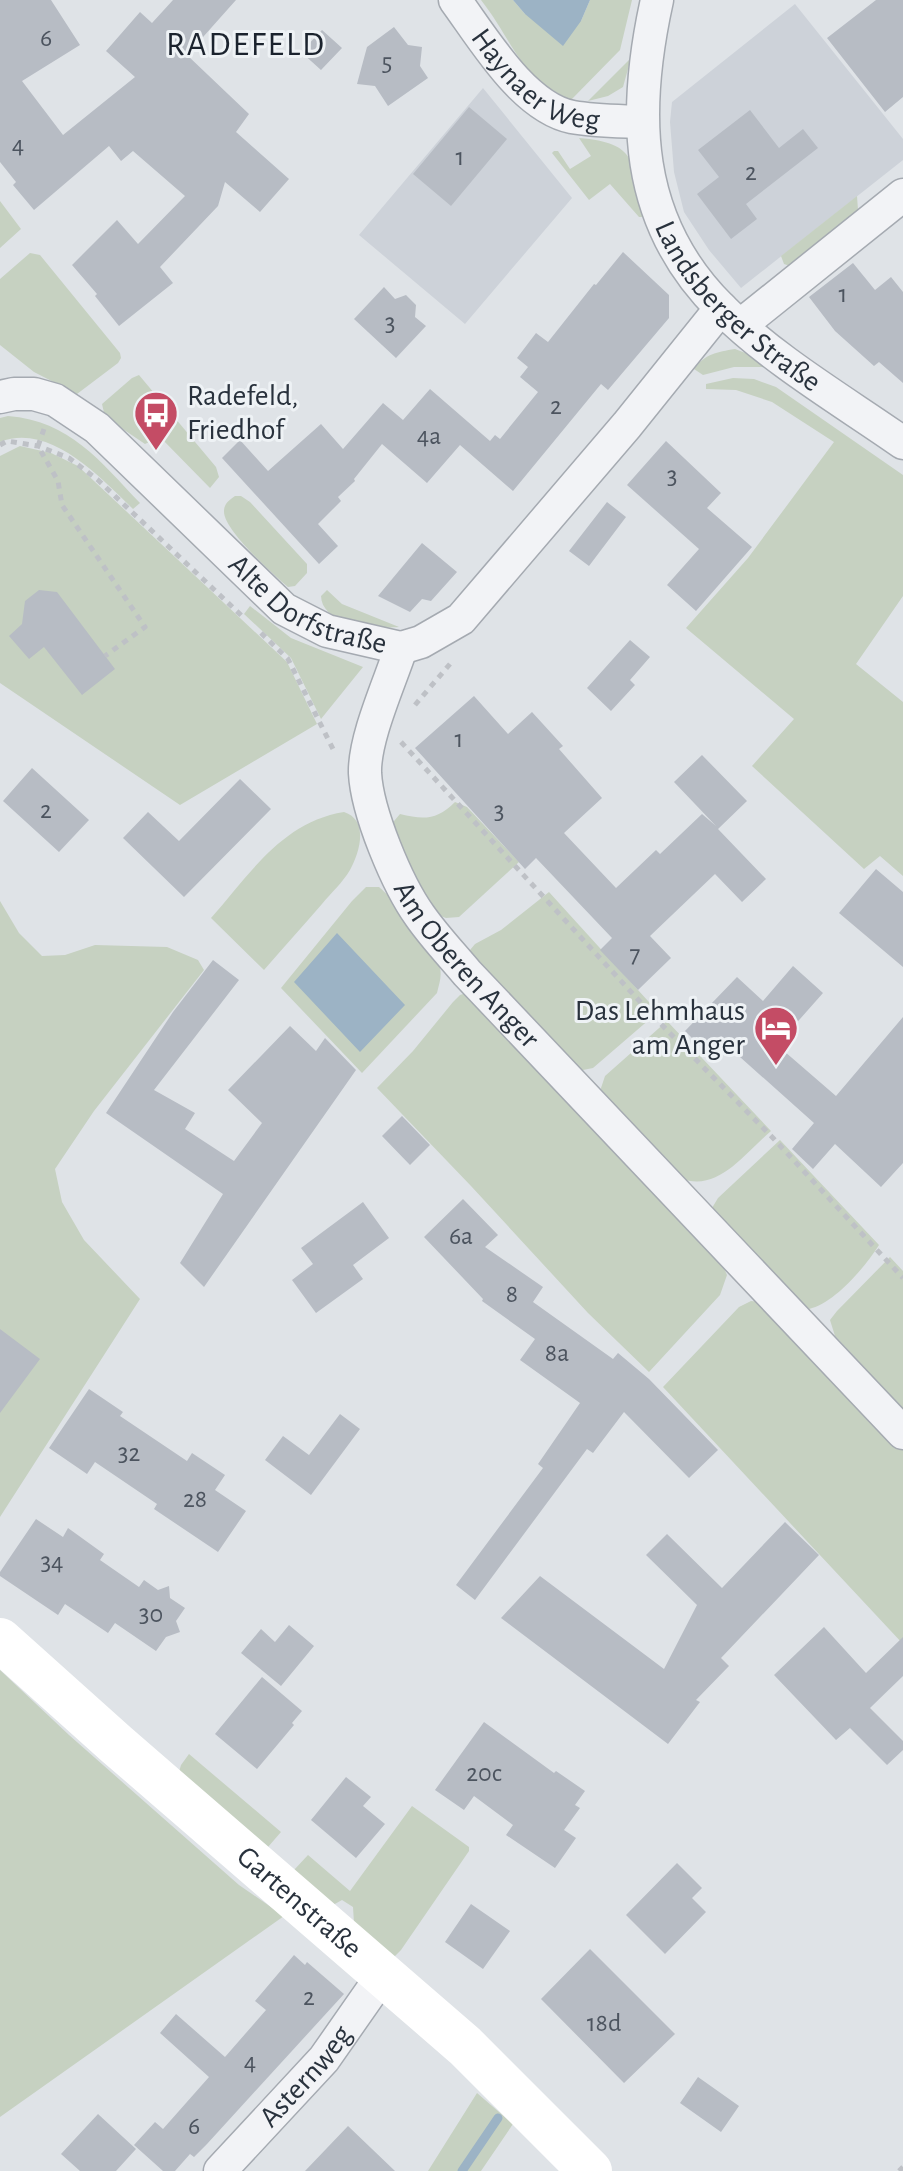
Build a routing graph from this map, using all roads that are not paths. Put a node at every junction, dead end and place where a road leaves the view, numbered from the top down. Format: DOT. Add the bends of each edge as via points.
graph roads {
  1 [pos="455,0"];
  2 [pos="657,0"];
  3 [pos="641,122"];
  4 [pos="903,195"];
  5 [pos="731,316"];
  6 [pos="5,388"];
  7 [pos="903,443"];
  8 [pos="401,648"];
  9 [pos="903,1433"];
  10 [pos="0,1640"];
  11 [pos="382,1976"];
  12 [pos="220,2171"];
  13 [pos="590,2171"];
  1 -- 3 [label="street, Haynaer Weg" via="490,49 539,102 570,117"];
  2 -- 3 [label="street, Landsberger Straße" via="645,53"];
  3 -- 5 [label="street, Landsberger Straße" via="655,201 670,239 690,272"];
  4 -- 5 [label="street, Alte Dorfstraße"];
  5 -- 7 [label="street, Landsberger Straße"];
  5 -- 8 [label="street, Alte Dorfstraße" via="627,425 461,619"];
  6 -- 8 [label="street, Alte Dorfstraße" via="55,400 97,428 284,609 327,631"];
  8 -- 9 [label="street, Am Oberen Anger" via="365,772 386,848 419,915 467,973"];
  10 -- 11 [label="main road, Gartenstraße"];
  11 -- 12 [label="street, Asternweg" via="324,2059"];
  11 -- 13 [label="main road, Gartenstraße" via="465,2046"];
}
